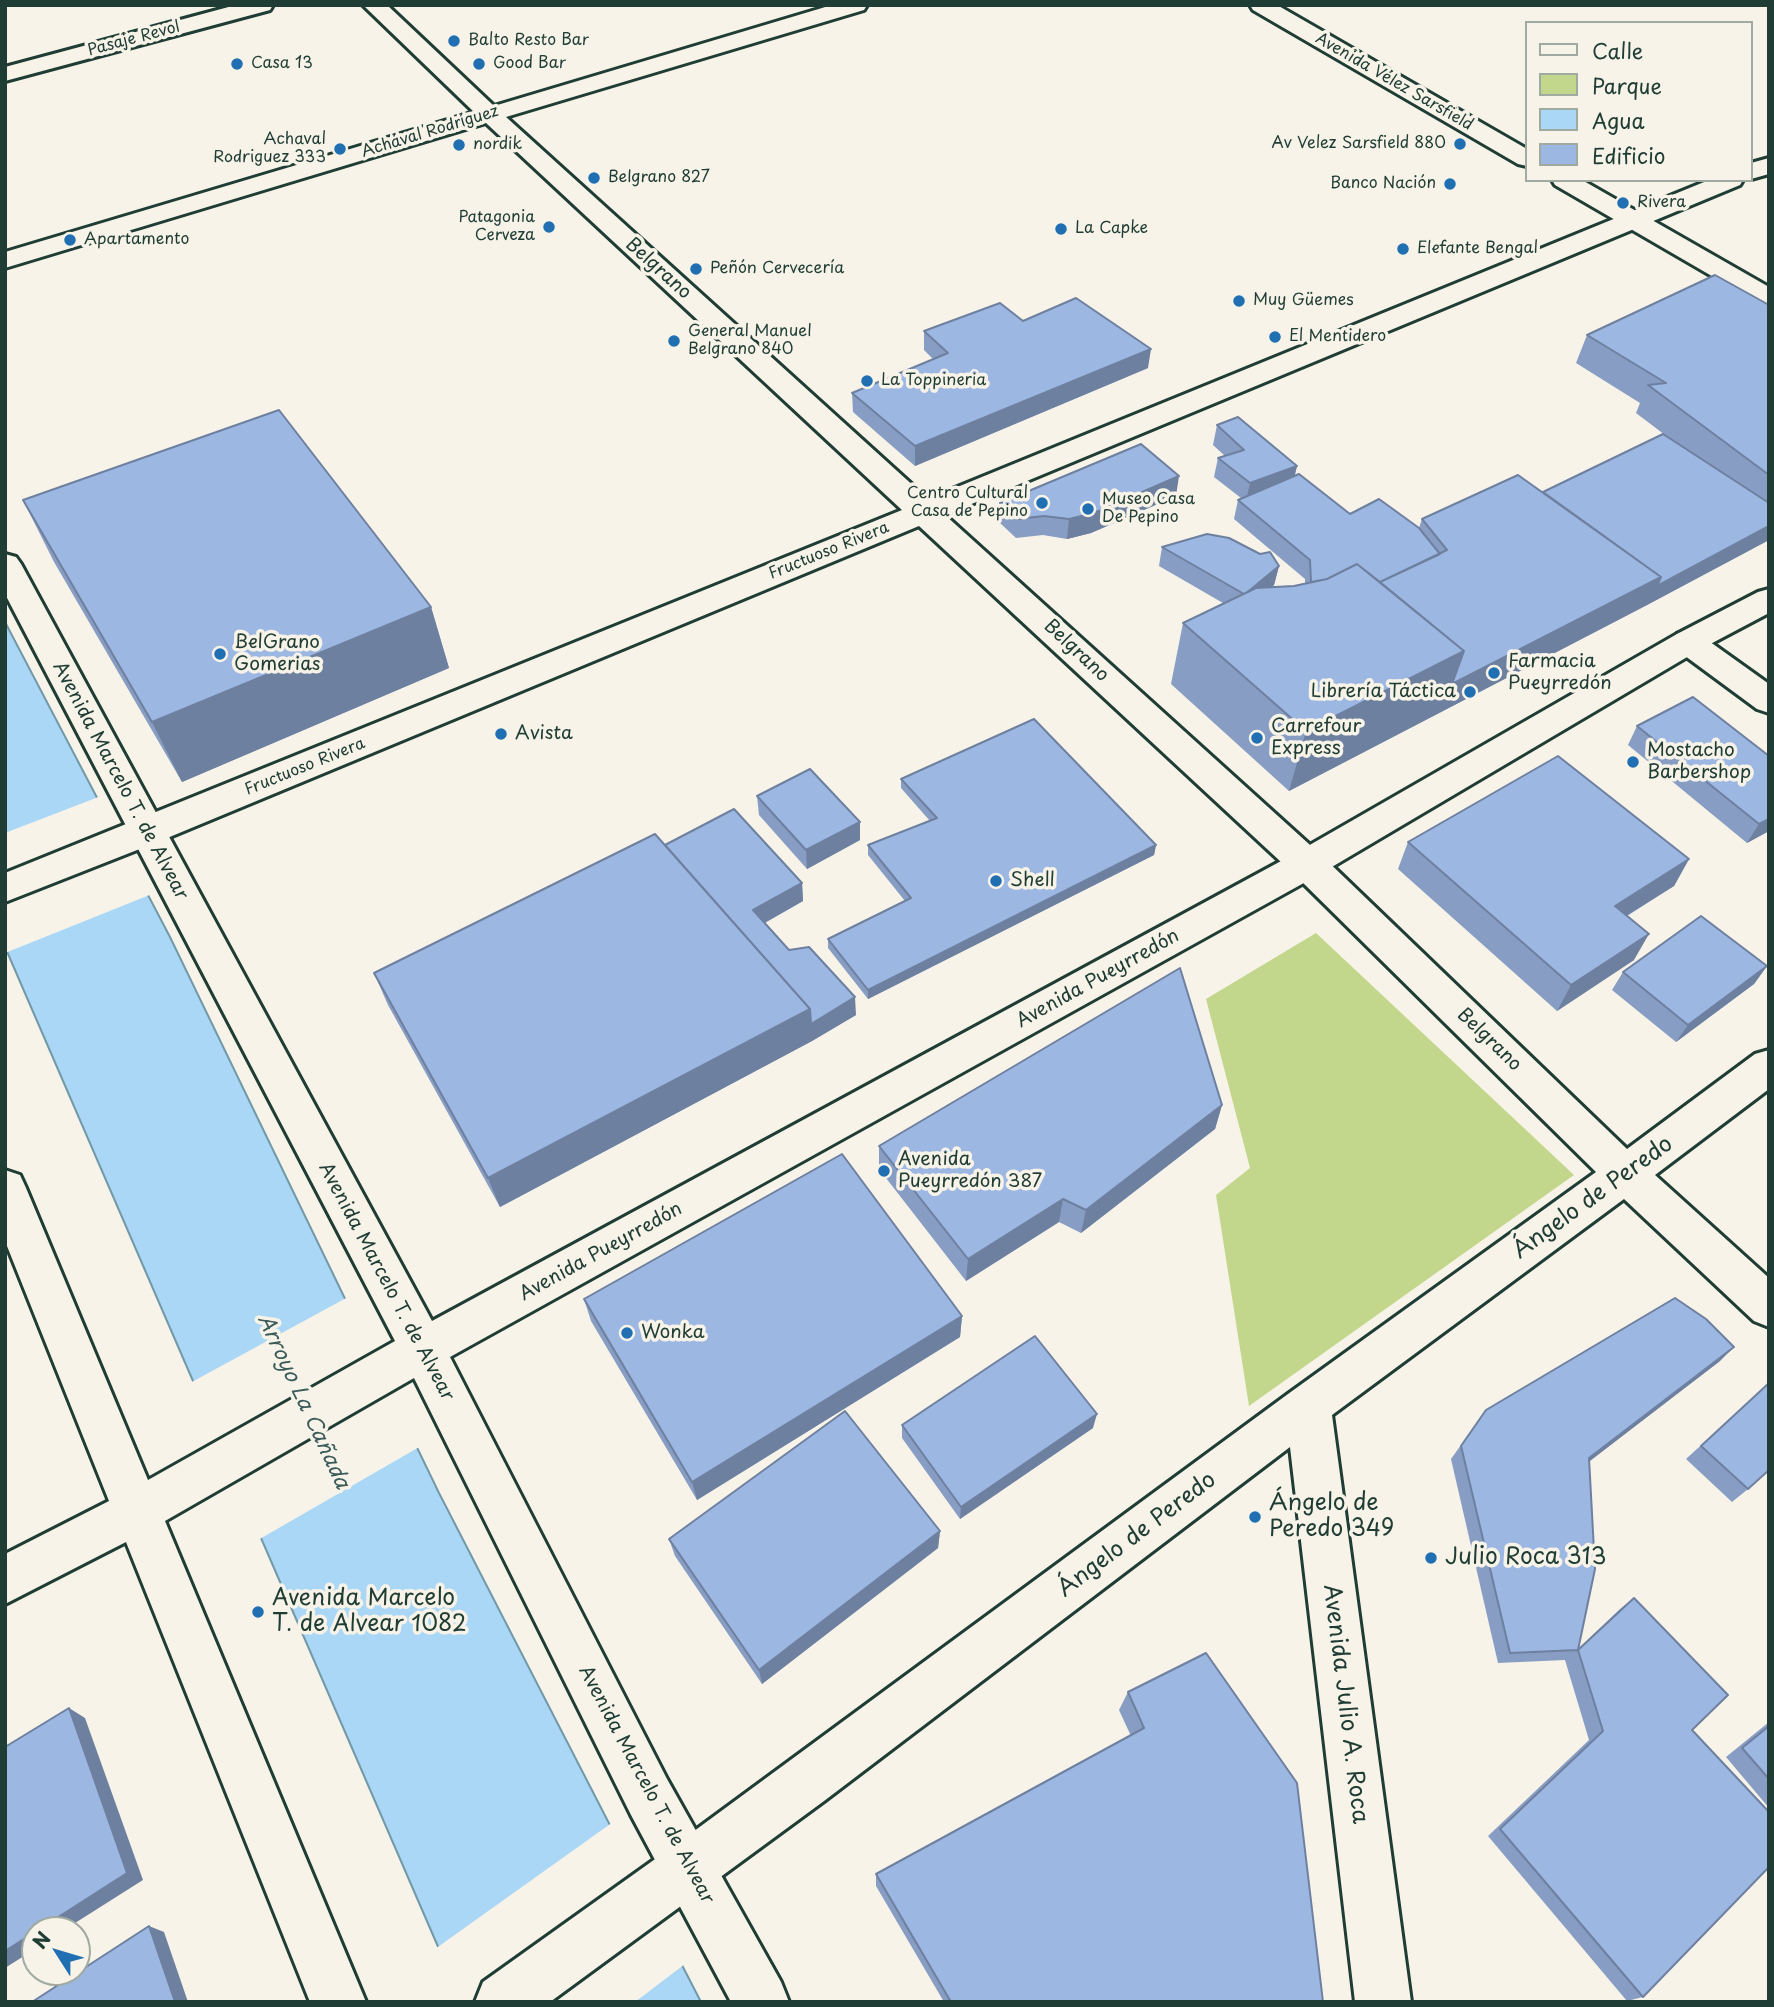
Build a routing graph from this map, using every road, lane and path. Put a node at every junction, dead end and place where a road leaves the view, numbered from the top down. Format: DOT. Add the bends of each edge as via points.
graph roads {
  1 [pos="262,5"];
  2 [pos="374,5"];
  3 [pos="856,5"];
  4 [pos="1262,5"];
  5 [pos="5,74"];
  6 [pos="489,114"];
  7 [pos="1526,158"];
  8 [pos="1567,182"];
  9 [pos="1726,182"];
  10 [pos="1633,220"];
  11 [pos="5,260"];
  12 [pos="1769,298"];
  13 [pos="924,512"];
  14 [pos="5,564"];
  15 [pos="1769,599"];
  16 [pos="1688,642"];
  17 [pos="1769,701"];
  18 [pos="132,838"];
  19 [pos="1307,864"];
  20 [pos="5,888"];
  21 [pos="1769,1066"];
  22 [pos="1627,1175"];
  23 [pos="5,1188"];
  24 [pos="1769,1307"];
  25 [pos="423,1349"];
  26 [pos="1308,1407"];
  27 [pos="138,1511"];
  28 [pos="5,1580"];
  29 [pos="689,1870"];
  30 [pos="338,2002"];
  31 [pos="503,2002"];
  32 [pos="761,2002"];
  33 [pos="1383,2002"];
  1 -- 5 [label="street, Pasaje Revol"];
  2 -- 6 [label="street, Belgrano"];
  3 -- 6 [label="street, Achával Rodríguez"];
  4 -- 7 [label="street, Avenida Vélez Sarsfield"];
  6 -- 11 [label="street, Achával Rodríguez"];
  6 -- 13 [label="street, Belgrano"];
  8 -- 10 [label="street"];
  9 -- 10 [label="street, Fructuoso Rivera"];
  10 -- 12 [label="street"];
  10 -- 13 [label="street, Fructuoso Rivera"];
  13 -- 18 [label="street, Fructuoso Rivera"];
  13 -- 19 [label="street, Belgrano"];
  14 -- 18 [label="street, Avenida Marcelo T. de Alvear"];
  15 -- 16 [label="street, Avenida Pueyrredón"];
  16 -- 17 [label="street"];
  16 -- 19 [label="street, Avenida Pueyrredón"];
  18 -- 20 [label="street, Fructuoso Rivera"];
  18 -- 25 [label="street, Avenida Marcelo T. de Alvear"];
  19 -- 22 [label="street, Belgrano"];
  19 -- 25 [label="street, Avenida Pueyrredón"];
  21 -- 22 [label="street, Ángelo de Peredo"];
  22 -- 24 [label="street, Belgrano"];
  22 -- 26 [label="street, Ángelo de Peredo"];
  23 -- 27 [label="street"];
  25 -- 27 [label="street, Avenida Pueyrredón"];
  25 -- 29 [label="street, Avenida Marcelo T. de Alvear"];
  26 -- 29 [label="street, Ángelo de Peredo"];
  26 -- 33 [label="street, Avenida Julio A. Roca"];
  27 -- 28 [label="street"];
  27 -- 30 [label="street"];
  29 -- 31 [label="street, Ángelo de Peredo"];
  29 -- 32 [label="street, Avenida Marcelo T. de Alvear"];
}
